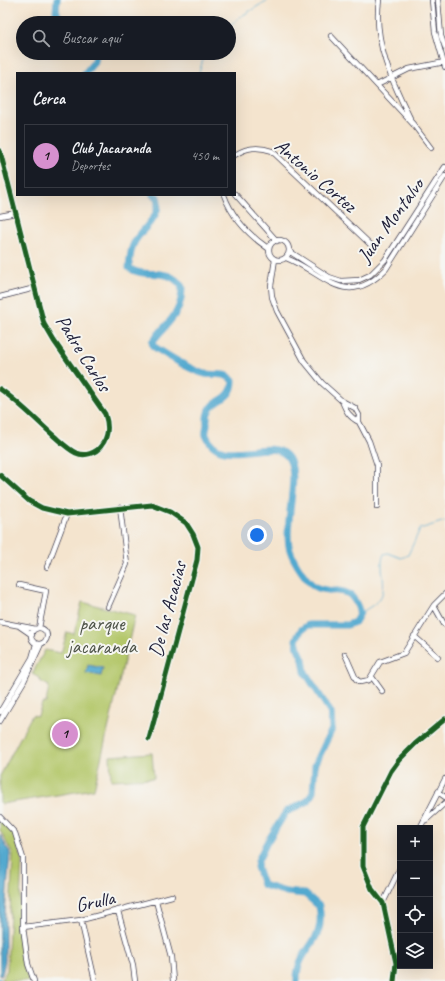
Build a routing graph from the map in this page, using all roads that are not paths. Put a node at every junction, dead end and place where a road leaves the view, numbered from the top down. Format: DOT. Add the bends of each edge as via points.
graph roads {
  1 [pos="379,0"];
  2 [pos="432,0"];
  3 [pos="438,0"];
  4 [pos="331,36"];
  5 [pos="445,47"];
  6 [pos="444,64"];
  7 [pos="390,78"];
  8 [pos="377,85"];
  9 [pos="413,124"];
  10 [pos="431,148"];
  11 [pos="0,151"];
  12 [pos="236,155"];
  13 [pos="445,167"];
  14 [pos="445,176"];
  15 [pos="236,195"];
  16 [pos="224,196"];
  17 [pos="16,213"];
  18 [pos="0,216"];
  19 [pos="277,241"];
  20 [pos="371,245"];
  21 [pos="269,249"];
  22 [pos="289,251"];
  23 [pos="286,258"];
  24 [pos="275,259"];
  25 [pos="35,288"];
  26 [pos="0,297"];
  27 [pos="0,390"];
  28 [pos="342,401"];
  29 [pos="359,422"];
  30 [pos="0,475"];
  31 [pos="120,507"];
  32 [pos="377,507"];
  33 [pos="67,514"];
  34 [pos="47,567"];
  35 [pos="19,585"];
  36 [pos="445,594"];
  37 [pos="434,606"];
  38 [pos="108,607"];
  39 [pos="0,622"];
  40 [pos="444,624"];
  41 [pos="18,625"];
  42 [pos="38,629"];
  43 [pos="32,635"];
  44 [pos="414,636"];
  45 [pos="39,644"];
  46 [pos="345,654"];
  47 [pos="438,657"];
  48 [pos="372,677"];
  49 [pos="382,691"];
  50 [pos="0,712"];
  51 [pos="445,719"];
  52 [pos="0,721"];
  53 [pos="149,739"];
  54 [pos="445,779"];
  55 [pos="438,792"];
  56 [pos="445,797"];
  57 [pos="445,803"];
  58 [pos="0,817"];
  59 [pos="423,822"];
  60 [pos="422,825"];
  61 [pos="397,874"];
  62 [pos="172,896"];
  63 [pos="156,902"];
  64 [pos="382,902"];
  65 [pos="118,911"];
  66 [pos="80,920"];
  67 [pos="23,927"];
  68 [pos="34,981"];
  69 [pos="95,981"];
  70 [pos="135,981"];
  71 [pos="173,981"];
  72 [pos="394,981"];
  1 -- 7 [label="street" via="378,36"];
  2 -- 6 [label="street" via="435,32"];
  3 -- 5 [label="street" via="441,36"];
  4 -- 8 [label="street"];
  6 -- 7 [label="street" via="409,69"];
  7 -- 8 [label="street"];
  7 -- 9 [label="street"];
  8 -- 9 [label="street"];
  9 -- 10 [label="street"];
  11 -- 17 [label="street, Padre Carlos"];
  12 -- 20 [label="street, Antonio Cortez" via="248,148 261,147 272,151"];
  13 -- 22 [label="street, Juan Montalvo" via="384,260 370,274 359,280 341,281 329,277"];
  14 -- 23 [label="street, Juan Montalvo" via="386,269 367,284 354,288 335,286"];
  15 -- 19 [label="street"];
  16 -- 21 [label="street" via="233,214 255,239"];
  17 -- 18 [label="street"];
  17 -- 25 [label="street, Padre Carlos"];
  19 -- 21 [label="street" via="273,242"];
  19 -- 22 [label="street" via="284,242"];
  21 -- 24 [label="street"];
  22 -- 23 [label="street"];
  23 -- 24 [label="street"];
  24 -- 28 [label="street" via="271,286 277,311 304,361 322,383"];
  25 -- 26 [label="street"];
  25 -- 27 [label="street, Padre Carlos" via="47,330 105,414 108,424 106,438 96,451 86,455 77,454 51,434 20,404"];
  28 -- 29 [label="street" via="346,411"];
  28 -- 29 [label="street" via="354,408 359,415"];
  29 -- 32 [label="street" via="377,465"];
  30 -- 33 [label="street, De las Acacias" via="35,505"];
  31 -- 33 [label="street, De las Acacias"];
  31 -- 38 [label="street" via="127,564"];
  31 -- 53 [label="street, De las Acacias" via="152,505 170,512 186,523 198,548 198,560"];
  33 -- 34 [label="street"];
  35 -- 42 [label="street" via="46,591"];
  36 -- 37 [label="street"];
  37 -- 40 [label="street"];
  37 -- 44 [label="street"];
  39 -- 41 [label="street"];
  41 -- 42 [label="street"];
  41 -- 43 [label="street"];
  42 -- 43 [label="street"];
  42 -- 45 [label="street" via="45,631 47,637 44,643"];
  43 -- 45 [label="street" via="33,640"];
  44 -- 47 [label="street"];
  44 -- 48 [label="street" via="404,653 380,662"];
  45 -- 50 [label="street"];
  45 -- 52 [label="street" via="24,681"];
  46 -- 48 [label="street" via="356,679 362,682"];
  48 -- 49 [label="street"];
  51 -- 64 [label="street" via="399,760 365,820 362,834 363,866 372,889"];
  54 -- 55 [label="street"];
  55 -- 56 [label="street"];
  55 -- 59 [label="street"];
  57 -- 59 [label="street"];
  58 -- 67 [label="street" via="16,834 23,858"];
  59 -- 60 [label="street"];
  61 -- 64 [label="street"];
  62 -- 63 [label="street, Grulla"];
  63 -- 65 [label="street, Grulla"];
  63 -- 71 [label="street" via="171,957"];
  64 -- 72 [label="street" via="396,963"];
  65 -- 66 [label="street, Grulla"];
  65 -- 70 [label="street"];
  66 -- 67 [label="street, Grulla"];
  66 -- 69 [label="street"];
  67 -- 68 [label="street" via="28,964"];
}
